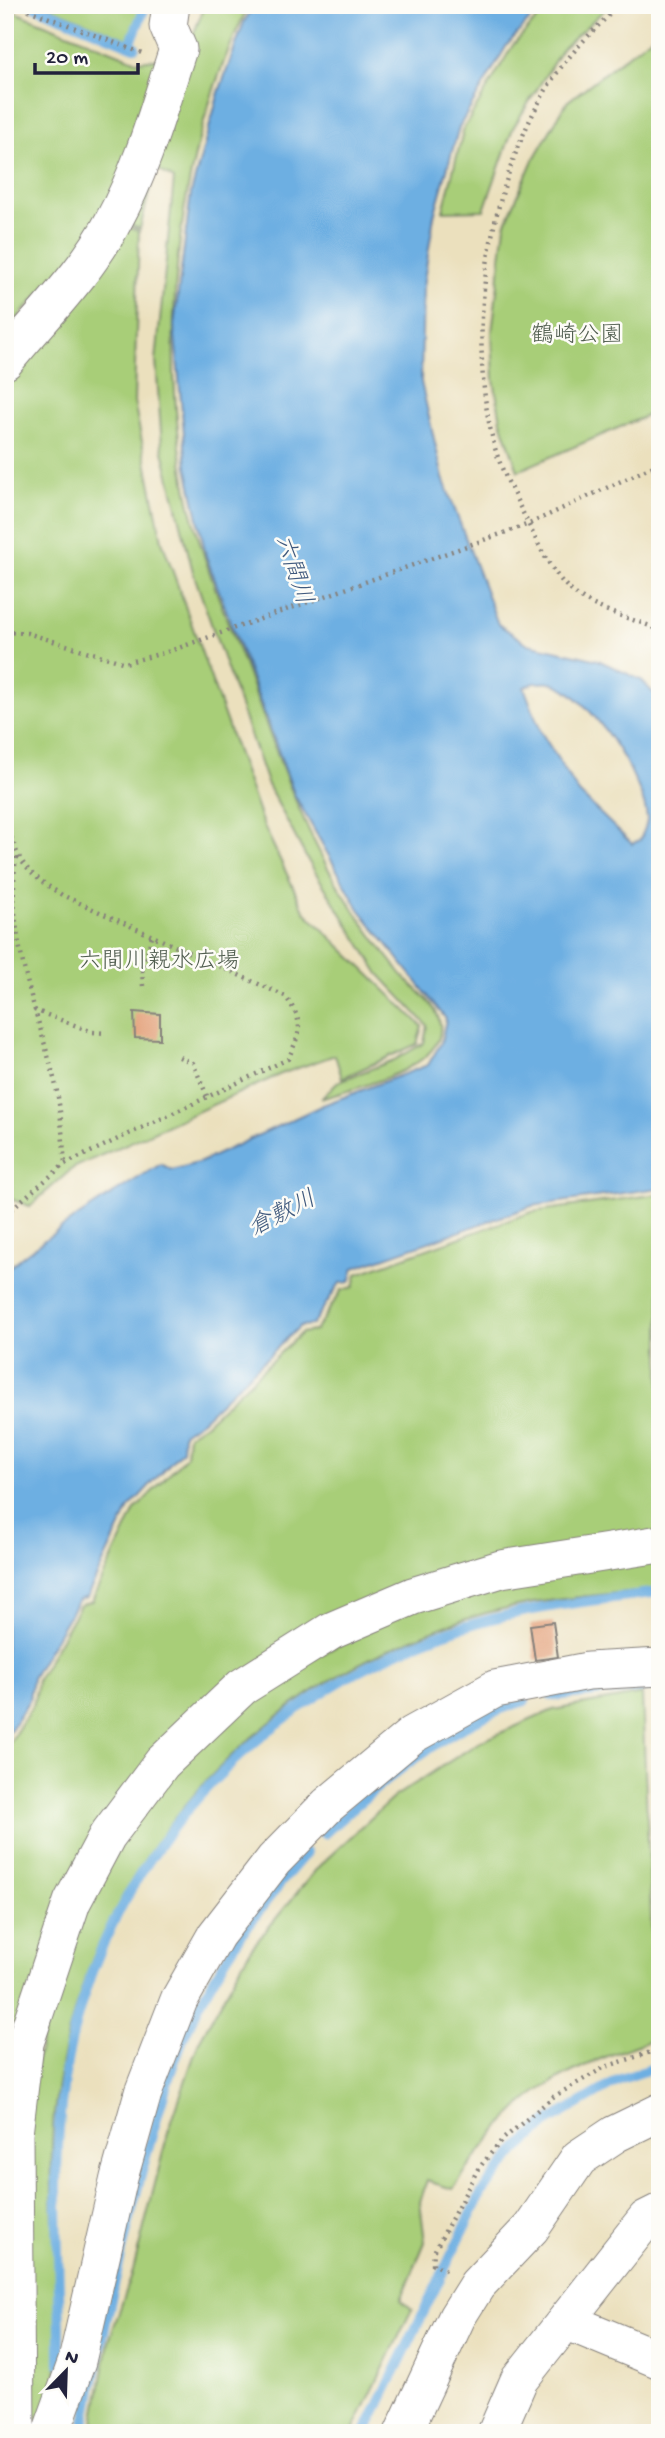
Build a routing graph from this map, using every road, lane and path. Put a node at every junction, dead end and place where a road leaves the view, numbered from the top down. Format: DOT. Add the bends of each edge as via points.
graph roads {
  1 [pos="15,5"];
  2 [pos="171,5"];
  3 [pos="619,5"];
  4 [pos="178,49"];
  5 [pos="5,361"];
  6 [pos="660,463"];
  7 [pos="529,524"];
  8 [pos="660,630"];
  9 [pos="5,632"];
  10 [pos="5,817"];
  11 [pos="16,856"];
  12 [pos="152,936"];
  13 [pos="143,986"];
  14 [pos="34,1010"];
  15 [pos="106,1033"];
  16 [pos="179,1057"];
  17 [pos="207,1096"];
  18 [pos="65,1164"];
  19 [pos="5,1214"];
  20 [pos="660,1544"];
  21 [pos="660,1667"];
  22 [pos="660,2049"];
  23 [pos="660,2112"];
  24 [pos="660,2212"];
  25 [pos="433,2264"];
  26 [pos="566,2321"];
  27 [pos="660,2360"];
  28 [pos="16,2433"];
  29 [pos="51,2433"];
  30 [pos="403,2433"];
  31 [pos="496,2433"];
  1 -- 4 [label="path" via="138,54"];
  2 -- 4 [label="street" via="169,26"];
  3 -- 7 [label="path" via="578,46 538,104 505,189 491,246 482,327 487,408 495,449"];
  4 -- 5 [label="street" via="135,176 113,222"];
  6 -- 7 [label="path"];
  7 -- 8 [label="path" via="570,590 585,601"];
  7 -- 9 [label="path" via="125,663 27,633"];
  10 -- 11 [label="path"];
  11 -- 12 [label="path" via="62,895"];
  11 -- 14 [label="path" via="12,888 19,956"];
  12 -- 13 [label="path" via="142,970"];
  12 -- 17 [label="path" via="285,996 298,1014 300,1034 288,1059"];
  14 -- 15 [label="path"];
  14 -- 18 [label="path" via="55,1080"];
  16 -- 17 [label="path" via="192,1063"];
  17 -- 18 [label="path"];
  18 -- 19 [label="path"];
  20 -- 28 [label="street" via="501,1569 413,1597 331,1631 242,1687 162,1763 107,1836 72,1902 25,2043 14,2134"];
  21 -- 29 [label="street" via="588,1671 495,1689 412,1735 328,1805 274,1860 216,1935 174,2012 143,2093 75,2368"];
  22 -- 25 [label="path" via="605,2067 553,2097 502,2140 459,2203 434,2252"];
  23 -- 30 [label="street" via="579,2158 531,2228 477,2285"];
  24 -- 26 [label="street" via="646,2219"];
  26 -- 27 [label="street"];
  26 -- 31 [label="street" via="519,2380"];
}
